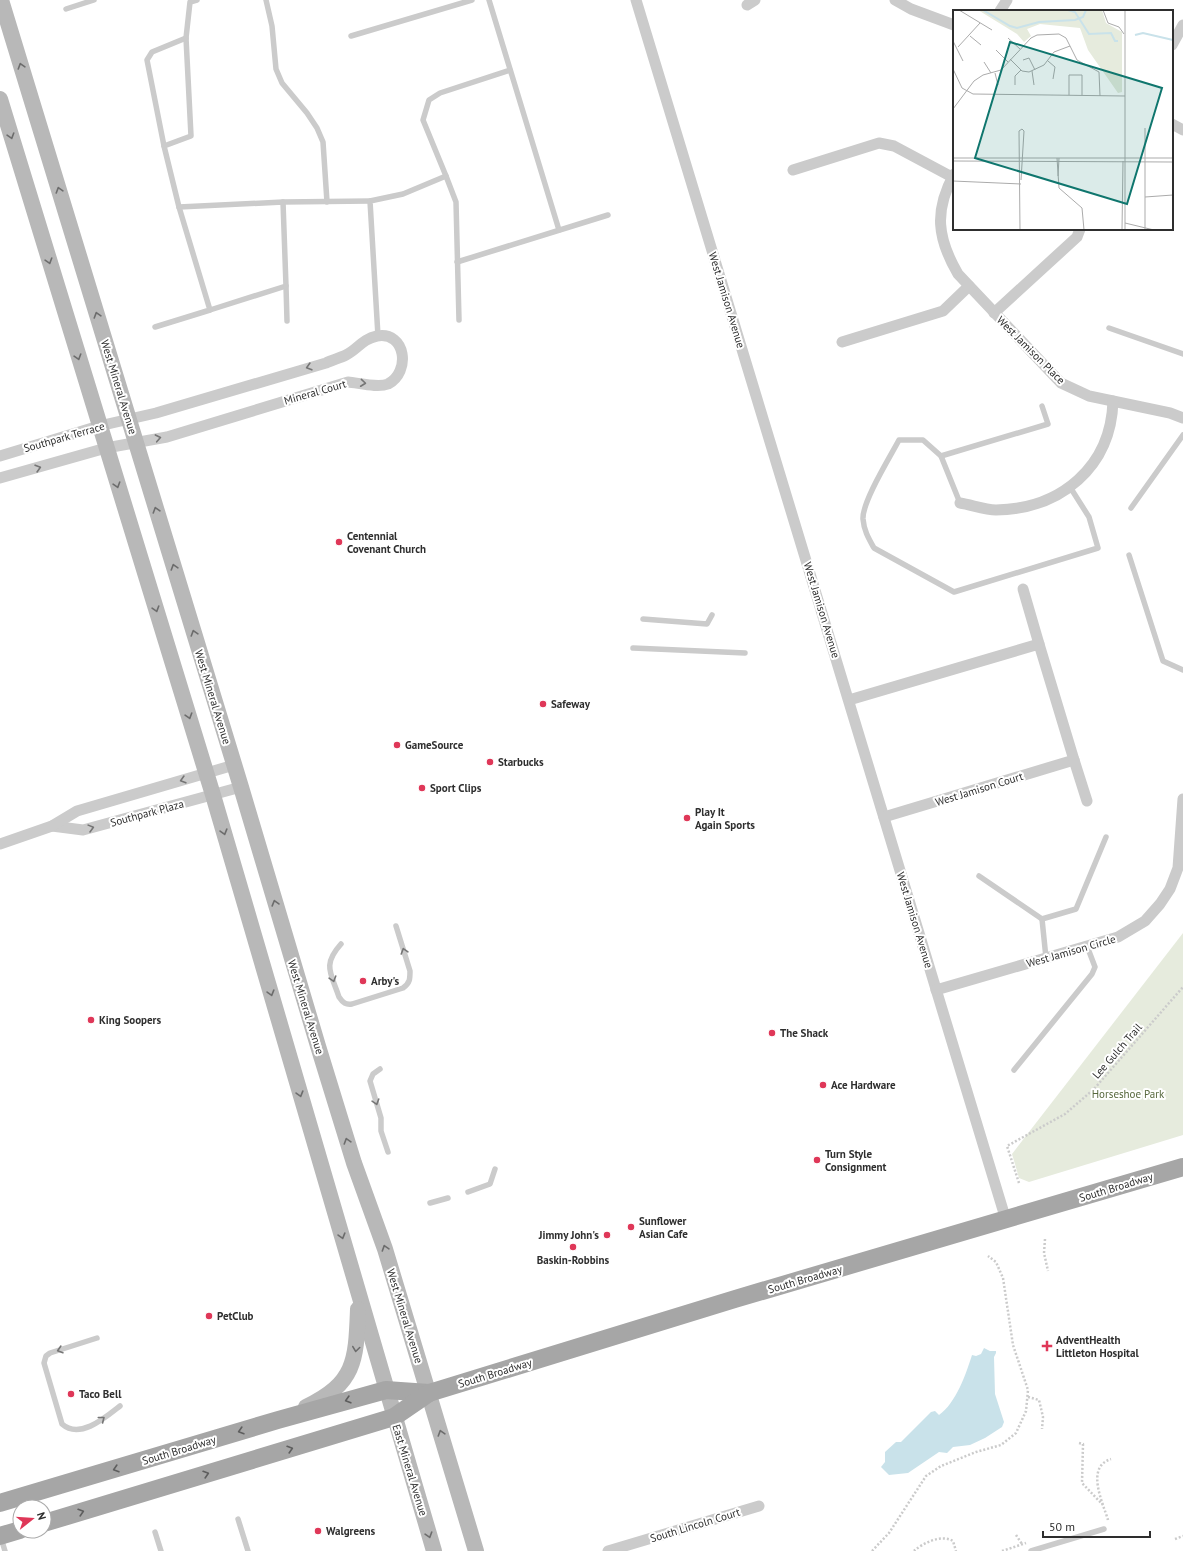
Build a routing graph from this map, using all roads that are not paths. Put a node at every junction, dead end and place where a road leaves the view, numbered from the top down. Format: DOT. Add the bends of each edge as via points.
graph roads {
  1 [pos="1,0"];
  2 [pos="94,0"];
  3 [pos="197,0"];
  4 [pos="266,0"];
  5 [pos="472,0"];
  6 [pos="489,0"];
  7 [pos="636,0"];
  8 [pos="895,0"];
  9 [pos="1006,0"];
  10 [pos="189,1"];
  11 [pos="66,9"];
  12 [pos="1001,10"];
  13 [pos="953,25"];
  14 [pos="1183,25"];
  15 [pos="351,36"];
  16 [pos="186,38"];
  17 [pos="1173,43"];
  18 [pos="510,70"];
  19 [pos="0,99"];
  20 [pos="1173,125"];
  21 [pos="1183,130"];
  22 [pos="164,146"];
  23 [pos="793,170"];
  24 [pos="446,176"];
  25 [pos="953,176"];
  26 [pos="370,201"];
  27 [pos="283,202"];
  28 [pos="328,202"];
  29 [pos="179,207"];
  30 [pos="608,215"];
  31 [pos="559,230"];
  32 [pos="1080,230"];
  33 [pos="458,262"];
  34 [pos="286,286"];
  35 [pos="969,286"];
  36 [pos="210,310"];
  37 [pos="994,313"];
  38 [pos="459,320"];
  39 [pos="287,321"];
  40 [pos="154,327"];
  41 [pos="1109,328"];
  42 [pos="378,336"];
  43 [pos="842,342"];
  44 [pos="1183,354"];
  45 [pos="1113,401"];
  46 [pos="1042,406"];
  47 [pos="1183,418"];
  48 [pos="129,419"];
  49 [pos="99,426"];
  50 [pos="1183,434"];
  51 [pos="136,442"];
  52 [pos="106,448"];
  53 [pos="0,456"];
  54 [pos="941,456"];
  55 [pos="0,478"];
  56 [pos="1070,487"];
  57 [pos="960,502"];
  58 [pos="1131,508"];
  59 [pos="1129,555"];
  60 [pos="1023,589"];
  61 [pos="712,615"];
  62 [pos="643,619"];
  63 [pos="1039,644"];
  64 [pos="633,648"];
  65 [pos="745,653"];
  66 [pos="1183,670"];
  67 [pos="849,700"];
  68 [pos="1074,760"];
  69 [pos="234,765"];
  70 [pos="207,773"];
  71 [pos="241,787"];
  72 [pos="213,795"];
  73 [pos="1183,800"];
  74 [pos="1087,801"];
  75 [pos="884,817"];
  76 [pos="52,826"];
  77 [pos="1182,829"];
  78 [pos="1106,837"];
  79 [pos="0,844"];
  80 [pos="979,876"];
  81 [pos="1042,919"];
  82 [pos="396,926"];
  83 [pos="341,944"];
  84 [pos="1087,946"];
  85 [pos="1046,958"];
  86 [pos="936,990"];
  87 [pos="380,1069"];
  88 [pos="1014,1070"];
  89 [pos="388,1152"];
  90 [pos="1183,1167"];
  91 [pos="495,1169"];
  92 [pos="468,1192"];
  93 [pos="448,1198"];
  94 [pos="430,1203"];
  95 [pos="1006,1220"];
  96 [pos="359,1296"];
  97 [pos="97,1338"];
  98 [pos="386,1390"];
  99 [pos="428,1393"];
  100 [pos="120,1406"];
  101 [pos="394,1417"];
  102 [pos="278,1420"];
  103 [pos="0,1503"];
  104 [pos="759,1506"];
  105 [pos="238,1519"];
  106 [pos="52,1521"];
  107 [pos="1107,1528"];
  108 [pos="12,1532"];
  109 [pos="155,1532"];
  110 [pos="0,1536"];
  111 [pos="5,1551"];
  112 [pos="161,1551"];
  113 [pos="248,1551"];
  114 [pos="434,1551"];
  115 [pos="476,1551"];
  116 [pos="608,1551"];
  117 [pos="1031,1551"];
  48 -- 1 [label="main road, West Mineral Avenue, one-way"];
  2 -- 11 [label="lane"];
  3 -- 10 [label="lane"];
  4 -- 28 [label="lane" via="272,26 276,69 282,84 317,128 322,142"];
  5 -- 15 [label="lane"];
  6 -- 18 [label="lane"];
  7 -- 67 [label="street, West Jamison Avenue"];
  8 -- 13 [label="street" via="911,10"];
  9 -- 12 [label="street"];
  10 -- 16 [label="lane"];
  14 -- 17 [label="street"];
  16 -- 22 [label="lane" via="191,136"];
  16 -- 22 [label="lane" via="152,52 147,60"];
  18 -- 24 [label="lane" via="440,92 429,100 423,120"];
  18 -- 31 [label="lane"];
  19 -- 49 [label="main road, one-way"];
  20 -- 21 [label="street"];
  22 -- 29 [label="lane"];
  23 -- 25 [label="street, West Jamison Place" via="879,144 894,146"];
  24 -- 26 [label="lane" via="403,194"];
  24 -- 33 [label="lane" via="456,202"];
  25 -- 35 [label="street, West Jamison Place" via="942,201 942,239 948,257"];
  26 -- 28 [label="lane"];
  26 -- 42 [label="lane"];
  27 -- 28 [label="lane"];
  27 -- 29 [label="lane"];
  27 -- 34 [label="lane"];
  29 -- 36 [label="lane"];
  30 -- 31 [label="lane"];
  31 -- 33 [label="lane"];
  32 -- 37 [label="street, West Jamison Place" via="1076,237"];
  33 -- 38 [label="lane"];
  34 -- 36 [label="lane"];
  34 -- 39 [label="lane"];
  35 -- 37 [label="street, West Jamison Place"];
  35 -- 43 [label="street" via="943,311"];
  36 -- 40 [label="lane"];
  37 -- 45 [label="street, West Jamison Place" via="1061,383 1089,396"];
  41 -- 44 [label="lane"];
  42 -- 48 [label="street, one-way" via="364,340 347,355 326,363"];
  51 -- 42 [label="street, Mineral Court, one-way" via="167,436 348,382 388,384 398,376 404,361 398,344 388,336"];
  45 -- 47 [label="street, West Jamison Place"];
  45 -- 56 [label="street" via="1109,433 1102,450 1092,466"];
  46 -- 54 [label="lane" via="1048,424"];
  48 -- 49 [label="street, Southpark Terrace"];
  48 -- 51 [label="main road, West Mineral Avenue"];
  49 -- 52 [label="main road"];
  49 -- 53 [label="street, Southpark Terrace"];
  50 -- 58 [label="lane"];
  51 -- 52 [label="street, Mineral Court"];
  69 -- 51 [label="main road, West Mineral Avenue, one-way"];
  55 -- 52 [label="street, Southpark Terrace, one-way"];
  52 -- 70 [label="main road, one-way"];
  54 -- 56 [label="lane" via="923,440 899,440 867,502 863,518 867,536 874,548 954,592 1098,548 1088,517"];
  54 -- 57 [label="lane"];
  56 -- 57 [label="street" via="1043,501 1009,509 994,510"];
  59 -- 66 [label="lane" via="1163,661"];
  60 -- 63 [label="street"];
  61 -- 62 [label="lane" via="707,624"];
  63 -- 67 [label="street"];
  63 -- 68 [label="street"];
  64 -- 65 [label="lane"];
  67 -- 75 [label="street, West Jamison Avenue"];
  68 -- 74 [label="street"];
  68 -- 75 [label="street, West Jamison Court"];
  69 -- 70 [label="street, Southpark Plaza"];
  69 -- 71 [label="main road, West Mineral Avenue"];
  70 -- 72 [label="main road"];
  70 -- 76 [label="street, Southpark Plaza, one-way" via="77,811"];
  71 -- 72 [label="street, Southpark Plaza"];
  99 -- 71 [label="main road, West Mineral Avenue, one-way" via="385,1249 354,1163"];
  76 -- 72 [label="street, Southpark Plaza, one-way" via="83,830"];
  72 -- 96 [label="main road, one-way"];
  73 -- 77 [label="street, West Jamison Circle"];
  75 -- 86 [label="street, West Jamison Avenue"];
  76 -- 79 [label="street, Southpark Plaza"];
  77 -- 84 [label="street, West Jamison Circle" via="1178,868 1170,889 1160,904 1145,921 1130,931"];
  78 -- 81 [label="lane" via="1076,909"];
  80 -- 81 [label="lane"];
  81 -- 85 [label="lane"];
  83 -- 82 [label="lane, one-way" via="331,955 329,962 342,1002 352,1004 403,988 408,984 410,971"];
  84 -- 85 [label="street, West Jamison Circle"];
  84 -- 88 [label="lane" via="1095,968 1092,974"];
  85 -- 86 [label="street, West Jamison Circle"];
  86 -- 95 [label="street, West Jamison Avenue"];
  87 -- 89 [label="lane, one-way" via="372,1074 370,1082"];
  90 -- 95 [label="main road, South Broadway"];
  91 -- 92 [label="lane" via="490,1184"];
  93 -- 94 [label="lane"];
  95 -- 99 [label="main road, South Broadway" via="735,1299"];
  96 -- 98 [label="main road"];
  96 -- 102 [label="main road, one-way" via="355,1354 346,1377 326,1397"];
  97 -- 100 [label="lane, one-way" via="46,1356 44,1363 62,1424 75,1430 96,1424"];
  98 -- 99 [label="main road, South Broadway"];
  98 -- 101 [label="main road, East Mineral Avenue"];
  98 -- 102 [label="main road, South Broadway, one-way"];
  99 -- 101 [label="main road, South Broadway"];
  115 -- 99 [label="main road, one-way"];
  106 -- 101 [label="main road, South Broadway, one-way"];
  101 -- 114 [label="main road, East Mineral Avenue, one-way"];
  102 -- 103 [label="main road, South Broadway, one-way"];
  104 -- 116 [label="street, South Lincoln Court"];
  105 -- 113 [label="lane"];
  107 -- 117 [label="lane"];
  108 -- 110 [label="main road"];
  109 -- 112 [label="lane"];
  110 -- 111 [label="lane"];
}
